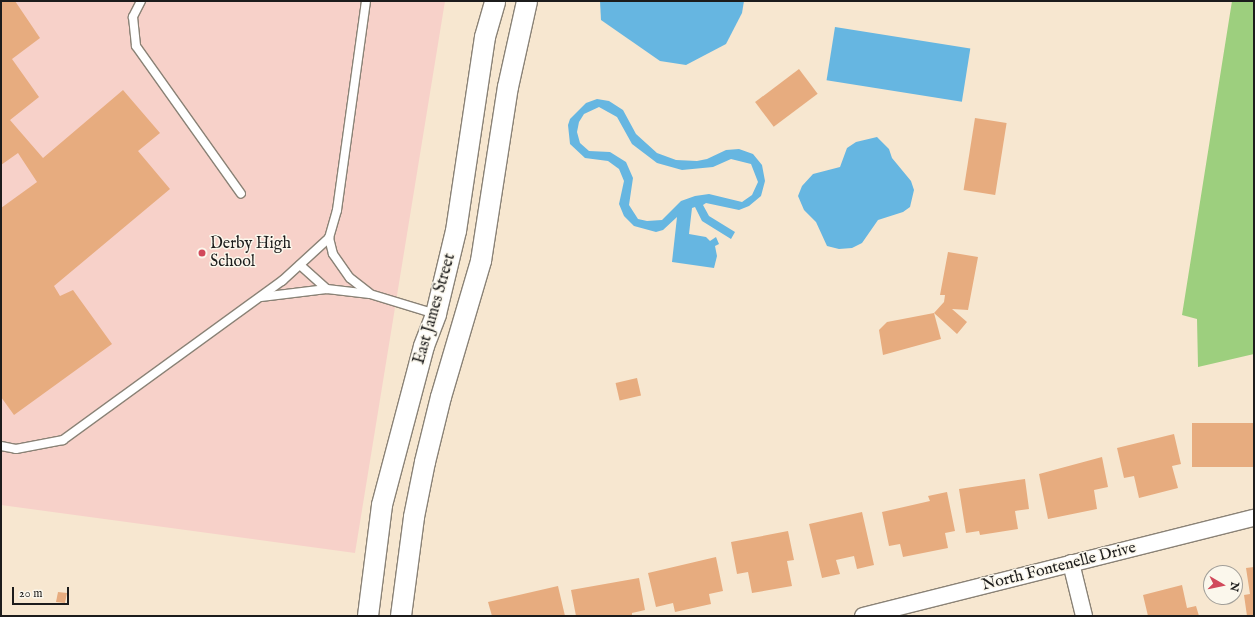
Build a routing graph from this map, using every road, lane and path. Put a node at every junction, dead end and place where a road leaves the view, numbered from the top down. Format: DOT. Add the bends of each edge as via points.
graph roads {
  1 [pos="141,1"];
  2 [pos="366,1"];
  3 [pos="495,1"];
  4 [pos="527,1"];
  5 [pos="241,194"];
  6 [pos="329,238"];
  7 [pos="300,266"];
  8 [pos="327,289"];
  9 [pos="370,294"];
  10 [pos="260,297"];
  11 [pos="436,314"];
  12 [pos="1,446"];
  13 [pos="1254,518"];
  14 [pos="1071,563"];
  15 [pos="368,616"];
  16 [pos="401,616"];
  17 [pos="863,616"];
  18 [pos="1084,616"];
  1 -- 5 [label="lane" via="133,17 136,46"];
  2 -- 6 [label="lane" via="337,210"];
  3 -- 11 [label="street, East James Street" via="485,36 456,231"];
  4 -- 16 [label="street, East James Street" via="508,87 481,260 425,462 414,517"];
  6 -- 7 [label="lane"];
  6 -- 9 [label="lane" via="333,254 350,278"];
  7 -- 8 [label="lane"];
  7 -- 10 [label="lane"];
  8 -- 9 [label="lane"];
  8 -- 10 [label="lane"];
  9 -- 11 [label="lane"];
  10 -- 12 [label="lane" via="63,440 16,449"];
  11 -- 15 [label="street, East James Street" via="424,346 382,505"];
  13 -- 14 [label="street, North Fontenelle Drive"];
  14 -- 17 [label="street, North Fontenelle Drive"];
  14 -- 18 [label="street"];
}
